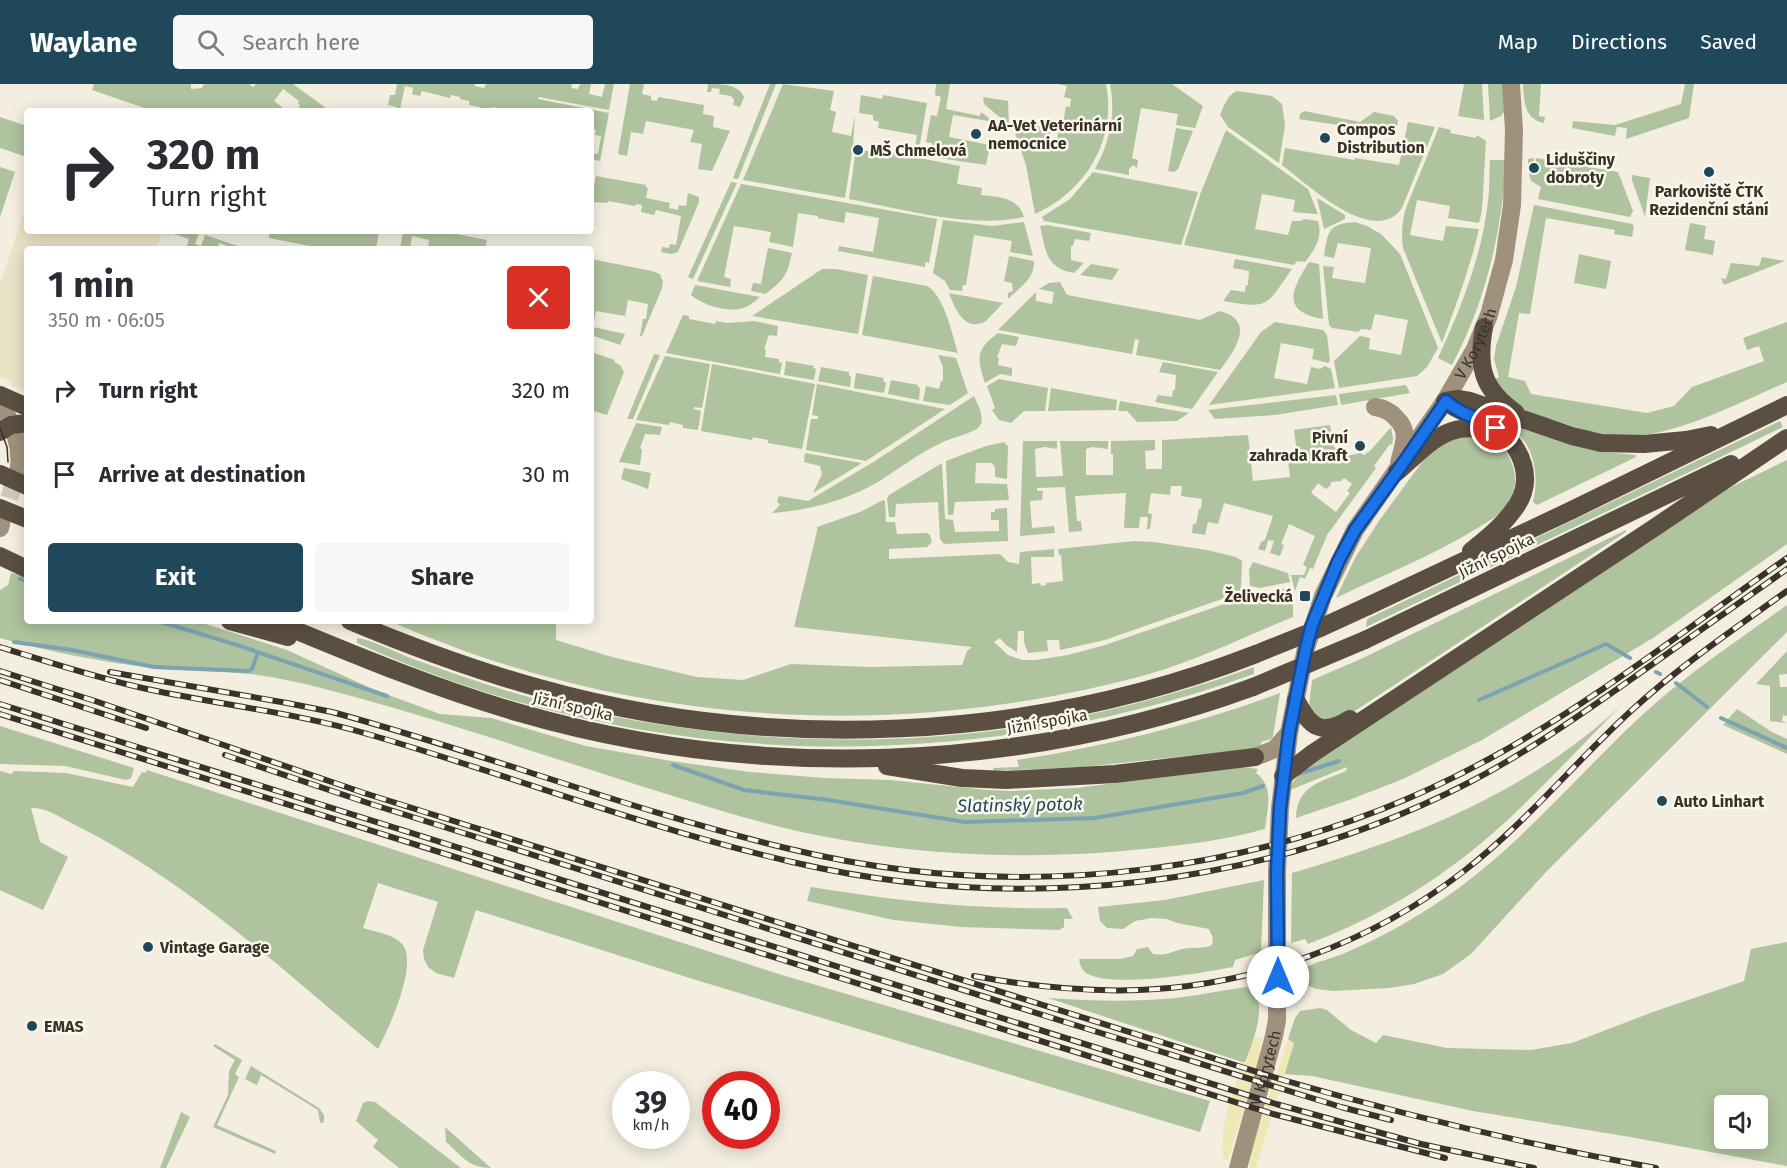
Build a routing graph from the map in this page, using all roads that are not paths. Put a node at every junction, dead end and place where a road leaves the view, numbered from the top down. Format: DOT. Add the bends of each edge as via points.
graph roads {
  1 [pos="1511,84"];
  2 [pos="1484,327"];
  3 [pos="0,395"];
  4 [pos="1446,401"];
  5 [pos="1787,405"];
  6 [pos="0,406"];
  7 [pos="24,406"];
  8 [pos="1375,407"];
  9 [pos="1522,418"];
  10 [pos="1753,422"];
  11 [pos="13,426"];
  12 [pos="1787,438"];
  13 [pos="1509,439"];
  14 [pos="19,467"];
  15 [pos="1397,472"];
  16 [pos="0,474"];
  17 [pos="24,485"];
  18 [pos="24,519"];
  19 [pos="0,520"];
  20 [pos="0,556"];
  21 [pos="24,567"];
  22 [pos="1446,569"];
  23 [pos="241,624"];
  24 [pos="280,624"];
  25 [pos="358,624"];
  26 [pos="359,656"];
  27 [pos="1400,695"];
  28 [pos="1296,700"];
  29 [pos="1289,733"];
  30 [pos="1255,757"];
  31 [pos="850,758"];
  32 [pos="1283,776"];
  33 [pos="1238,1168"];
  1 -- 2 [label="street, V Korytech" via="1512,205 1504,260"];
  2 -- 4 [label="street, V Korytech"];
  2 -- 9 [label="highway" via="1480,351 1485,377 1499,399"];
  3 -- 7 [label="highway"];
  4 -- 9 [label="highway" via="1465,400"];
  4 -- 13 [label="highway"];
  4 -- 15 [label="street, V Korytech"];
  5 -- 10 [label="highway, Jižní spojka"];
  6 -- 11 [label="street"];
  8 -- 15 [label="street" via="1390,412 1405,429"];
  9 -- 10 [label="highway" via="1587,440 1628,445 1686,440"];
  10 -- 22 [label="highway, Jižní spojka"];
  11 -- 14 [label="street"];
  12 -- 27 [label="highway"];
  12 -- 31 [label="highway, Jižní spojka, bridge" via="1365,640 1253,687 1157,717 1044,742 951,754"];
  13 -- 15 [label="highway" via="1486,430 1455,429 1438,437"];
  13 -- 22 [label="highway" via="1524,468 1518,505 1488,537"];
  15 -- 28 [label="street, V Korytech" via="1355,530 1338,562 1312,625"];
  16 -- 17 [label="highway, bridge"];
  18 -- 19 [label="highway, bridge"];
  20 -- 21 [label="highway"];
  22 -- 25 [label="highway, Jižní spojka, bridge" via="1317,629 1174,682 1037,713 932,726 827,729 686,718 576,698 470,667"];
  23 -- 26 [label="highway"];
  24 -- 26 [label="highway, Jižní spojka"];
  26 -- 31 [label="highway, Jižní spojka" via="455,693 625,738 729,752"];
  27 -- 28 [label="highway" via="1372,704 1341,724 1325,728 1305,717"];
  27 -- 32 [label="highway"];
  28 -- 29 [label="street, V Korytech"];
  29 -- 30 [label="street" via="1275,749"];
  29 -- 32 [label="street, V Korytech"];
  30 -- 31 [label="highway" via="1115,774 1006,780 925,773"];
  30 -- 32 [label="street"];
  32 -- 33 [label="street, V Korytech" via="1277,1020"];
}
